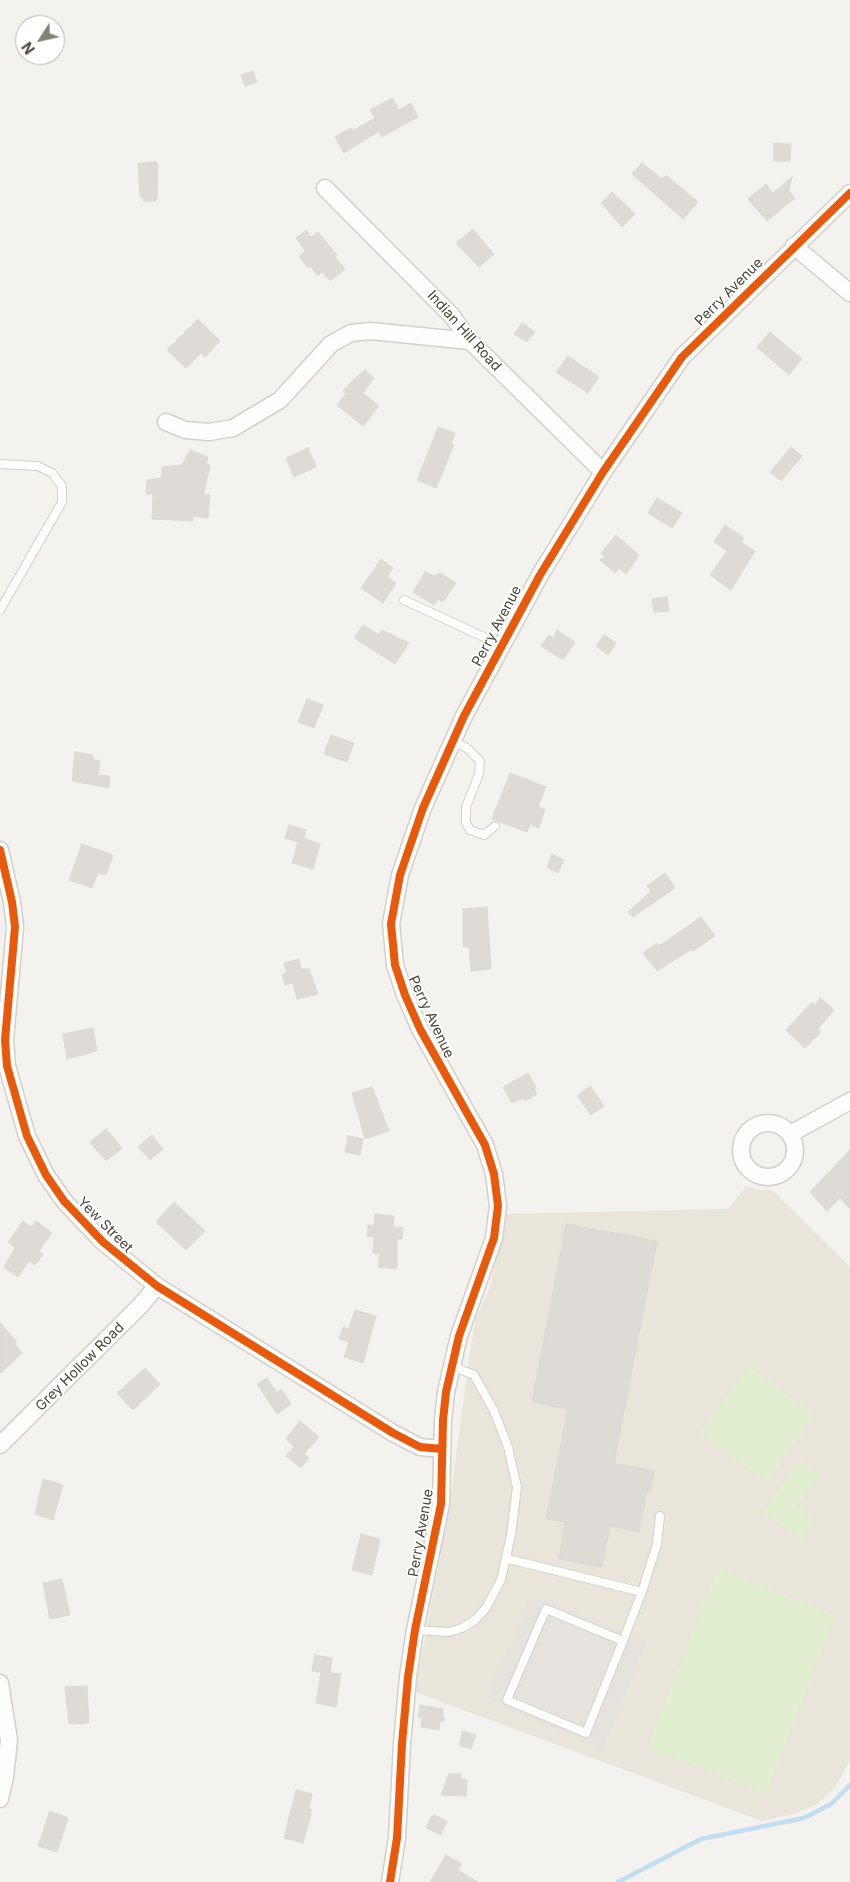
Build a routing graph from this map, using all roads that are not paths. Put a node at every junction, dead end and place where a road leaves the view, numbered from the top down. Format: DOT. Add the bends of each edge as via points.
graph roads {
  1 [pos="325,188"];
  2 [pos="850,193"];
  3 [pos="794,246"];
  4 [pos="850,293"];
  5 [pos="470,341"];
  6 [pos="166,422"];
  7 [pos="0,464"];
  8 [pos="603,472"];
  9 [pos="404,600"];
  10 [pos="0,610"];
  11 [pos="501,645"];
  12 [pos="452,740"];
  13 [pos="494,826"];
  14 [pos="0,850"];
  15 [pos="850,1101"];
  16 [pos="790,1134"];
  17 [pos="157,1286"];
  18 [pos="451,1366"];
  19 [pos="0,1445"];
  20 [pos="442,1449"];
  21 [pos="660,1516"];
  22 [pos="508,1559"];
  23 [pos="642,1592"];
  24 [pos="415,1630"];
  25 [pos="623,1641"];
  26 [pos="0,1683"];
  27 [pos="0,1799"];
  28 [pos="390,1882"];
  1 -- 5 [label="street, Indian Hill Road" via="452,316"];
  2 -- 3 [label="street, Perry Avenue"];
  3 -- 4 [label="street"];
  3 -- 8 [label="street, Perry Avenue" via="682,357"];
  5 -- 6 [label="street" via="371,331 352,333 331,344 280,400 232,428 209,432 185,430"];
  5 -- 8 [label="street, Indian Hill Road"];
  7 -- 10 [label="lane" via="38,466 52,473 62,486 62,502"];
  8 -- 11 [label="street, Perry Avenue"];
  9 -- 11 [label="lane"];
  11 -- 12 [label="street, Perry Avenue"];
  12 -- 13 [label="lane" via="467,748 480,761 479,774 466,807 466,823 470,830 484,835"];
  12 -- 18 [label="street, Perry Avenue" via="403,864 393,904 391,932 395,965 410,1007 485,1144 496,1184 498,1216 494,1238 463,1321"];
  14 -- 17 [label="street, Yew Street" via="15,927 6,1056 12,1090 27,1136 46,1175 75,1214 120,1258"];
  15 -- 16 [label="street"];
  17 -- 19 [label="street, Grey Hollow Road"];
  17 -- 20 [label="street, Yew Street" via="393,1434 420,1447"];
  18 -- 20 [label="street, Perry Avenue"];
  18 -- 22 [label="lane" via="474,1375 494,1411 508,1447 517,1487"];
  20 -- 24 [label="street, Perry Avenue" via="441,1504"];
  21 -- 23 [label="lane" via="657,1544"];
  22 -- 23 [label="lane"];
  22 -- 24 [label="lane" via="494,1595 475,1620 449,1632"];
  23 -- 25 [label="lane"];
  24 -- 28 [label="street, Perry Avenue" via="402,1734 398,1838"];
  25 -- 25 [label="lane" via="546,1609 508,1700 586,1733"];
  26 -- 27 [label="street" via="8,1740"];
}
